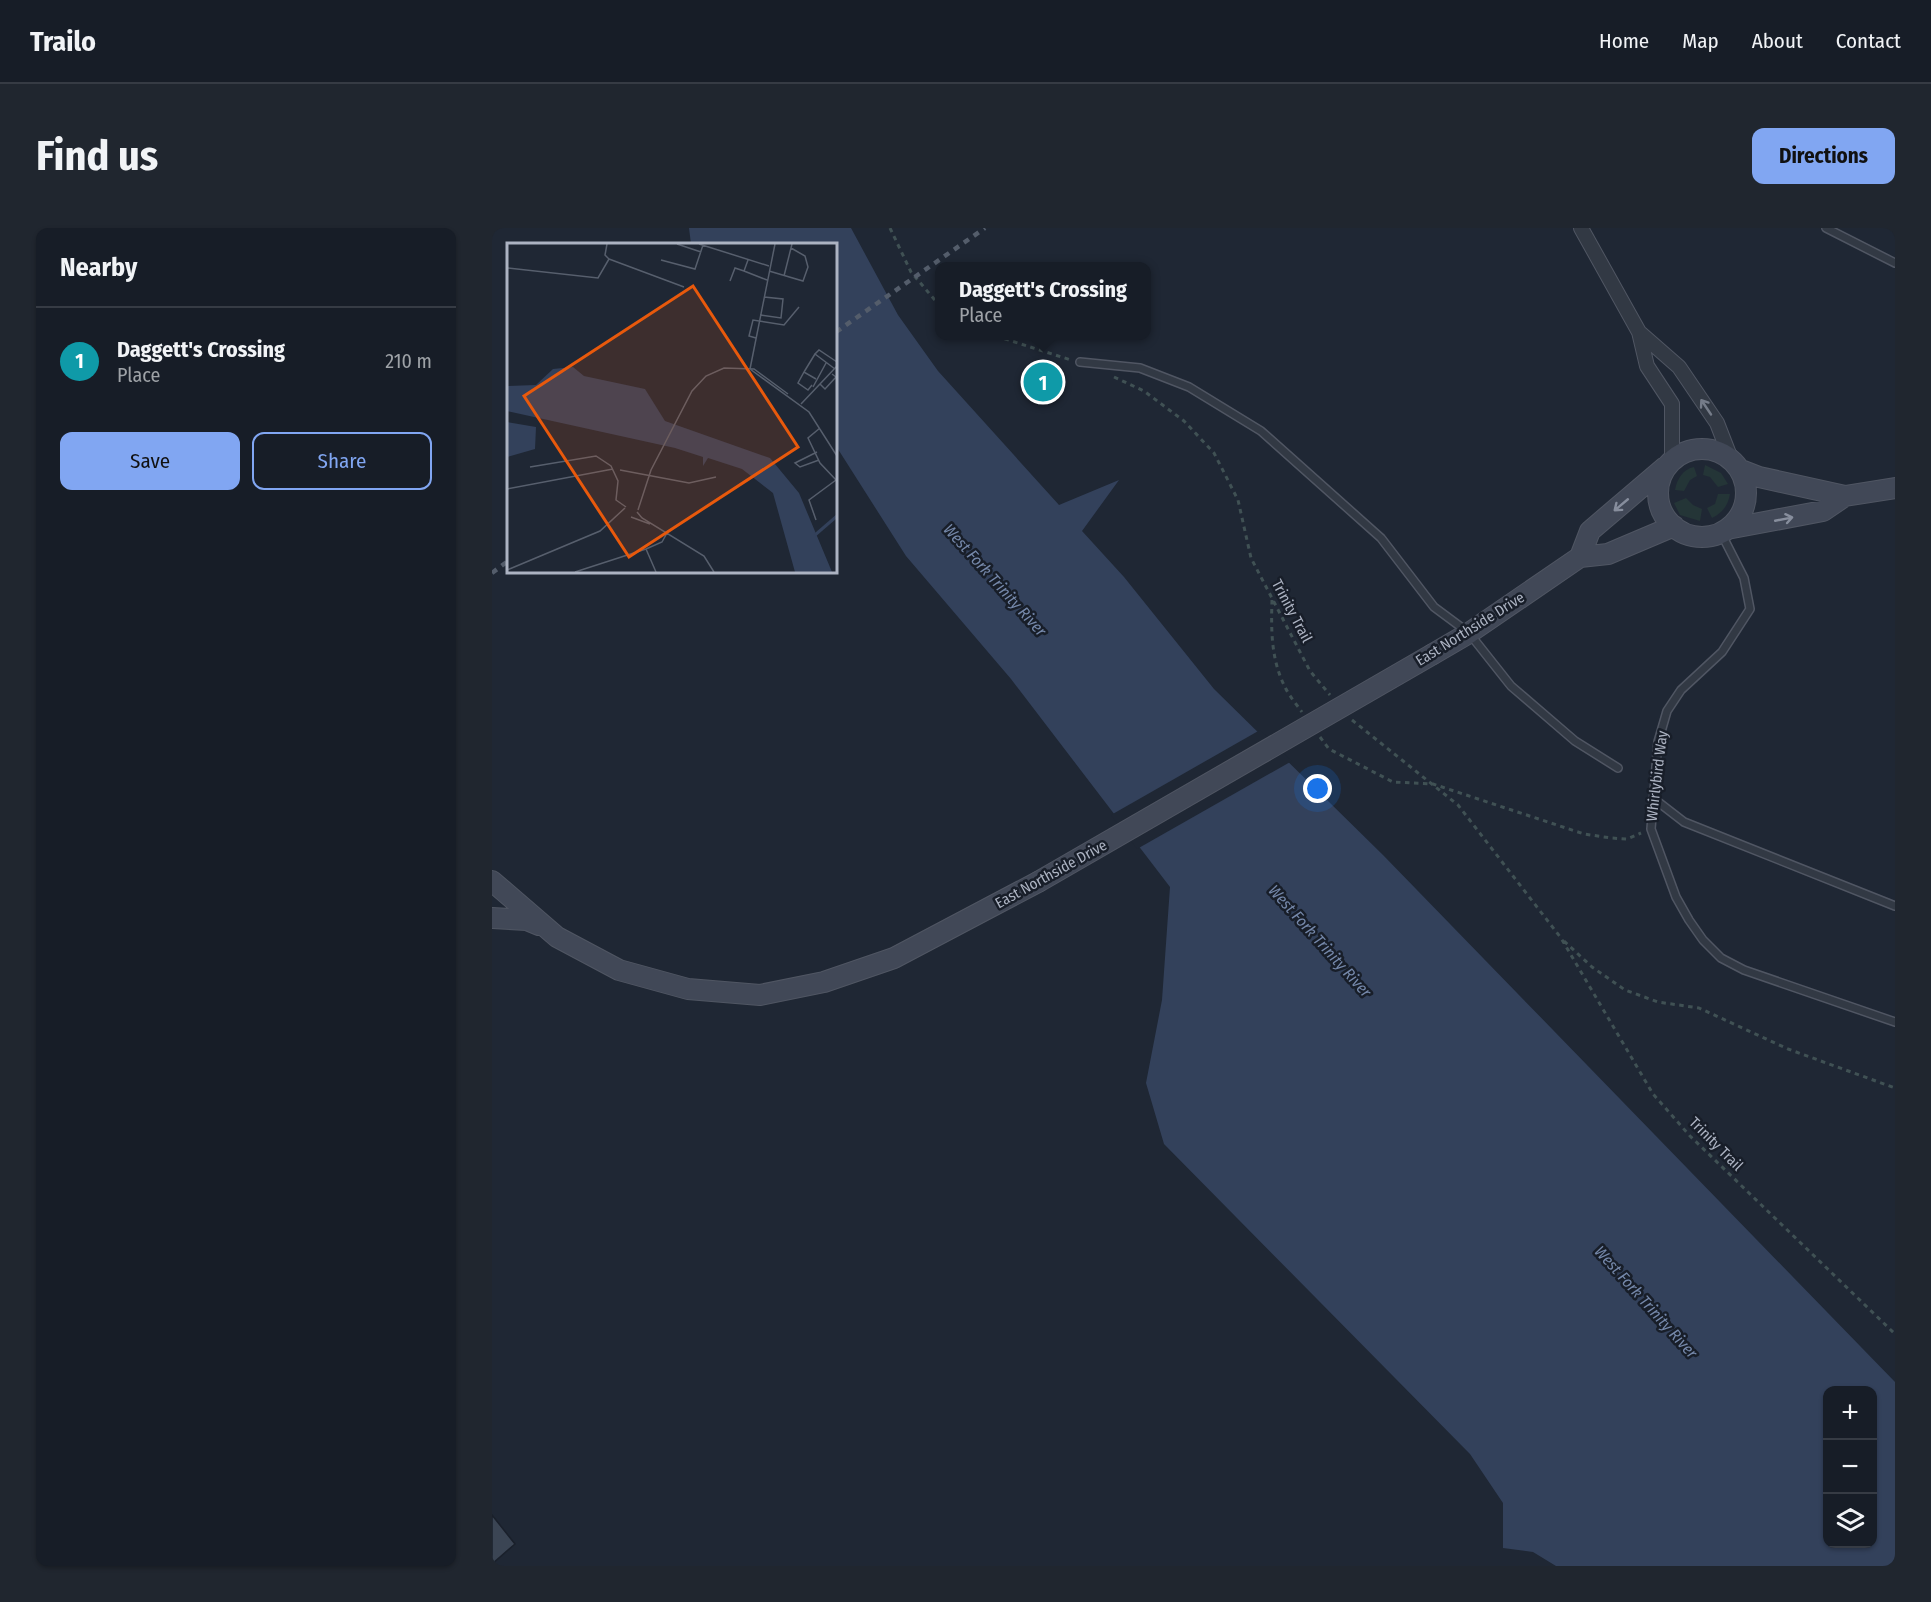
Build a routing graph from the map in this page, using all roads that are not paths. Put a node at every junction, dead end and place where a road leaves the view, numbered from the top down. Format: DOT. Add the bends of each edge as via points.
graph roads {
  1 [pos="1581,228"];
  2 [pos="1826,228"];
  3 [pos="1895,263"];
  4 [pos="1639,332"];
  5 [pos="1080,362"];
  6 [pos="1669,464"];
  7 [pos="1736,465"];
  8 [pos="1895,488"];
  9 [pos="1845,496"];
  10 [pos="1674,526"];
  11 [pos="1724,531"];
  12 [pos="1580,557"];
  13 [pos="1469,633"];
  14 [pos="1618,768"];
  15 [pos="1653,798"];
  16 [pos="492,881"];
  17 [pos="1895,906"];
  18 [pos="492,918"];
  19 [pos="542,925"];
  20 [pos="1895,1022"];
  1 -- 4 [label="street"];
  2 -- 3 [label="lane"];
  4 -- 6 [label="street" via="1647,366 1672,404"];
  7 -- 4 [label="street, one-way" via="1717,423 1679,367"];
  5 -- 13 [label="lane" via="1140,368 1189,387 1261,431 1381,538 1434,607"];
  6 -- 7 [label="street" via="1690,450 1704,449 1718,452"];
  6 -- 10 [label="street" via="1658,494 1660,508"];
  6 -- 12 [label="street, one-way" via="1590,531"];
  7 -- 9 [label="street" via="1759,477"];
  7 -- 11 [label="street" via="1746,484 1746,499 1734,525"];
  8 -- 9 [label="street"];
  11 -- 9 [label="street, one-way" via="1823,512"];
  10 -- 11 [label="street" via="1692,537"];
  10 -- 12 [label="street, East Northside Drive" via="1608,555"];
  11 -- 15 [label="lane, Whirlybird Way" via="1743,578 1750,609 1722,652 1681,690 1667,711 1658,742"];
  12 -- 13 [label="street, East Northside Drive"];
  13 -- 14 [label="lane" via="1511,686 1575,741"];
  13 -- 19 [label="street, East Northside Drive, bridge" via="1038,882 894,958 824,982 760,995 688,989 619,970"];
  15 -- 17 [label="lane" via="1684,822"];
  15 -- 20 [label="lane, Whirlybird Way" via="1651,829 1676,897 1703,940 1721,958 1744,970"];
  16 -- 19 [label="street, East Northside Drive"];
  18 -- 19 [label="street"];
}
